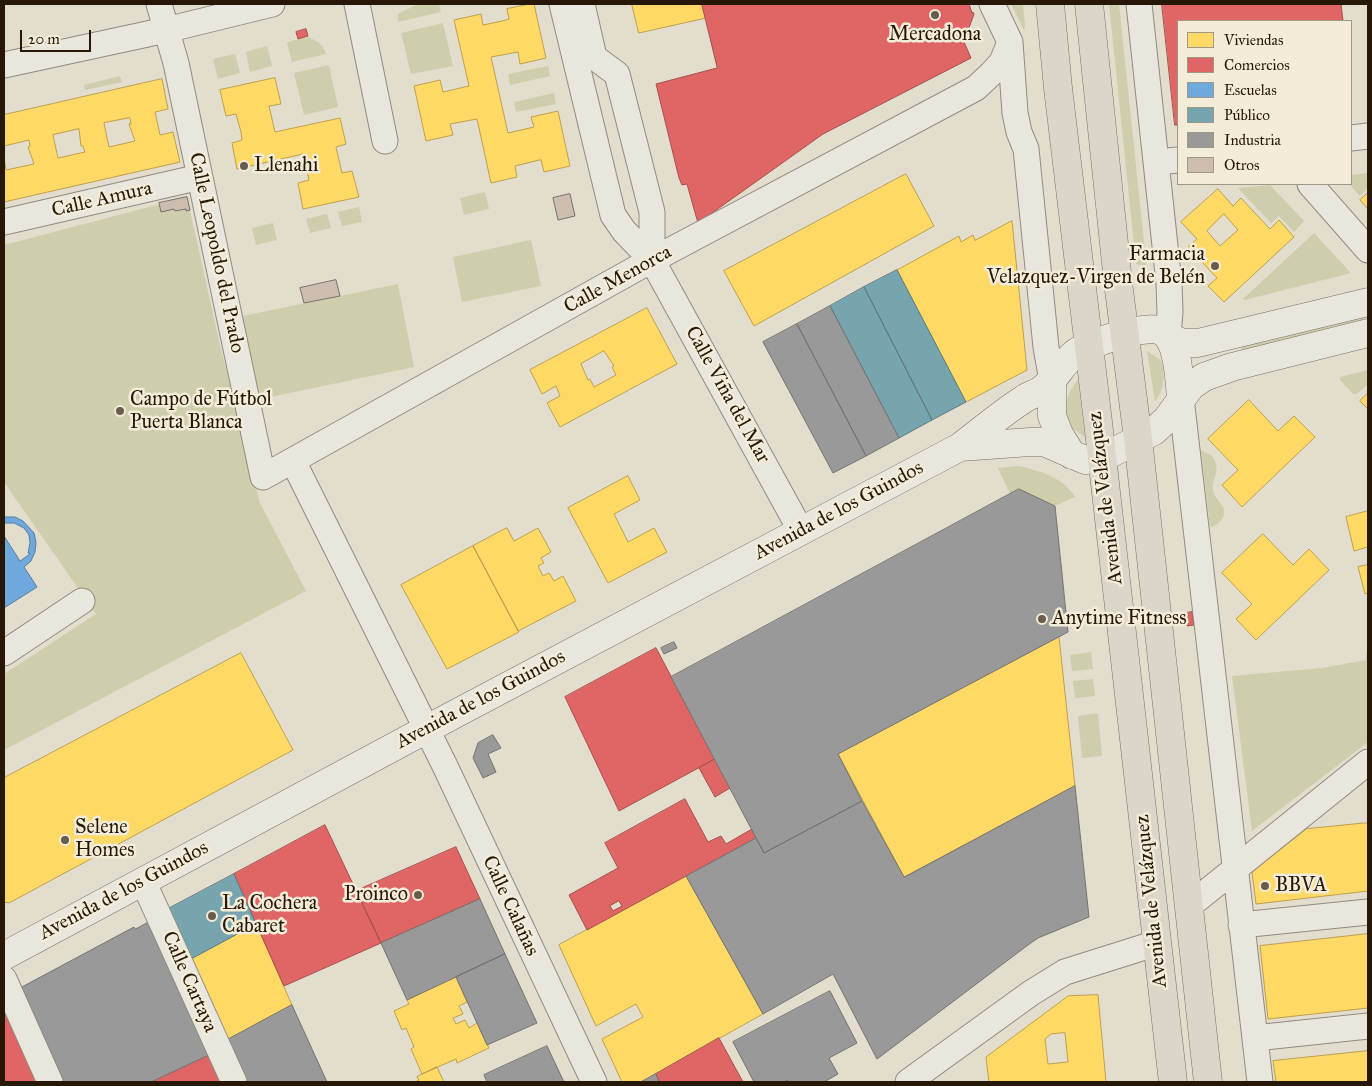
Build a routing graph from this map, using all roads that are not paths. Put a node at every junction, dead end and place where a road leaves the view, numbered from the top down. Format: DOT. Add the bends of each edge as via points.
graph roads {
  1 [pos="158,4"];
  2 [pos="272,4"];
  3 [pos="357,4"];
  4 [pos="562,4"];
  5 [pos="582,4"];
  6 [pos="992,4"];
  7 [pos="1050,4"];
  8 [pos="1089,4"];
  9 [pos="1139,4"];
  10 [pos="166,30"];
  11 [pos="1010,42"];
  12 [pos="4,65"];
  13 [pos="976,88"];
  14 [pos="1015,113"];
  15 [pos="1368,136"];
  16 [pos="1352,138"];
  17 [pos="386,141"];
  18 [pos="1167,161"];
  19 [pos="200,177"];
  20 [pos="1311,185"];
  21 [pos="4,222"];
  22 [pos="1368,250"];
  23 [pos="652,260"];
  24 [pos="1368,302"];
  25 [pos="1368,333"];
  26 [pos="1124,334"];
  27 [pos="1168,336"];
  28 [pos="1088,346"];
  29 [pos="1052,381"];
  30 [pos="1181,398"];
  31 [pos="1138,440"];
  32 [pos="960,447"];
  33 [pos="1072,454"];
  34 [pos="1102,458"];
  35 [pos="293,461"];
  36 [pos="263,477"];
  37 [pos="801,532"];
  38 [pos="82,602"];
  39 [pos="4,653"];
  40 [pos="427,729"];
  41 [pos="1368,762"];
  42 [pos="1235,870"];
  43 [pos="143,881"];
  44 [pos="1189,906"];
  45 [pos="1368,912"];
  46 [pos="1241,925"];
  47 [pos="1157,943"];
  48 [pos="4,956"];
  49 [pos="4,979"];
  50 [pos="1368,1026"];
  51 [pos="1256,1038"];
  52 [pos="50,1082"];
  53 [pos="234,1082"];
  54 [pos="594,1082"];
  55 [pos="908,1082"];
  56 [pos="1173,1082"];
  57 [pos="1208,1082"];
  58 [pos="1260,1082"];
  1 -- 10 [label="street, Calle Leopoldo del Prado"];
  2 -- 10 [label="street"];
  3 -- 17 [label="street"];
  4 -- 23 [label="street, Calle Viña del Mar" via="613,216"];
  5 -- 23 [label="street, Calle Viña del Mar" via="594,57 617,74 652,212"];
  6 -- 11 [label="street"];
  7 -- 28 [label="main road, Avenida de Velázquez"];
  8 -- 26 [label="main road, Avenida de Velázquez"];
  9 -- 18 [label="street"];
  10 -- 12 [label="street"];
  10 -- 19 [label="street, Calle Leopoldo del Prado"];
  11 -- 13 [label="street, Calle Menorca" via="1002,62"];
  11 -- 14 [label="street"];
  13 -- 14 [label="street" via="1006,101"];
  13 -- 23 [label="street, Calle Menorca"];
  14 -- 29 [label="street" via="1026,149"];
  15 -- 16 [label="street"];
  18 -- 27 [label="street"];
  19 -- 21 [label="street, Calle Amura"];
  19 -- 36 [label="street, Calle Leopoldo del Prado"];
  20 -- 22 [label="street"];
  23 -- 35 [label="street, Calle Menorca"];
  23 -- 37 [label="street, Calle Viña del Mar"];
  24 -- 27 [label="main road" via="1198,343 1182,343"];
  25 -- 30 [label="main road" via="1232,367 1204,377"];
  26 -- 27 [label="main road" via="1151,328"];
  26 -- 28 [label="main road"];
  26 -- 31 [label="main road, Avenida de Velázquez"];
  27 -- 30 [label="main road" via="1175,350"];
  28 -- 29 [label="main road" via="1067,361"];
  28 -- 34 [label="main road, Avenida de Velázquez"];
  29 -- 32 [label="main road, Avenida de los Guindos" via="1025,397"];
  29 -- 33 [label="main road" via="1052,416"];
  30 -- 31 [label="main road" via="1167,419"];
  30 -- 42 [label="street"];
  31 -- 34 [label="main road"];
  31 -- 44 [label="main road, Avenida de Velázquez"];
  32 -- 33 [label="main road, Avenida de los Guindos" via="1044,442"];
  32 -- 37 [label="main road, Avenida de los Guindos"];
  33 -- 34 [label="main road, Avenida de los Guindos" via="1085,460"];
  34 -- 47 [label="main road, Avenida de Velázquez"];
  35 -- 36 [label="street, Calle Menorca"];
  35 -- 40 [label="street"];
  37 -- 40 [label="main road, Avenida de los Guindos"];
  38 -- 39 [label="street"];
  40 -- 43 [label="main road, Avenida de los Guindos"];
  40 -- 54 [label="street, Calle Calañas"];
  41 -- 42 [label="street"];
  42 -- 44 [label="street"];
  42 -- 46 [label="street"];
  43 -- 48 [label="main road, Avenida de los Guindos"];
  43 -- 53 [label="street, Calle Cartaya"];
  44 -- 57 [label="main road, Avenida de Velázquez"];
  45 -- 46 [label="street"];
  46 -- 51 [label="street"];
  47 -- 55 [label="street" via="1065,972"];
  47 -- 56 [label="main road, Avenida de Velázquez"];
  49 -- 52 [label="street"];
  50 -- 51 [label="street"];
  51 -- 58 [label="street"];
}
